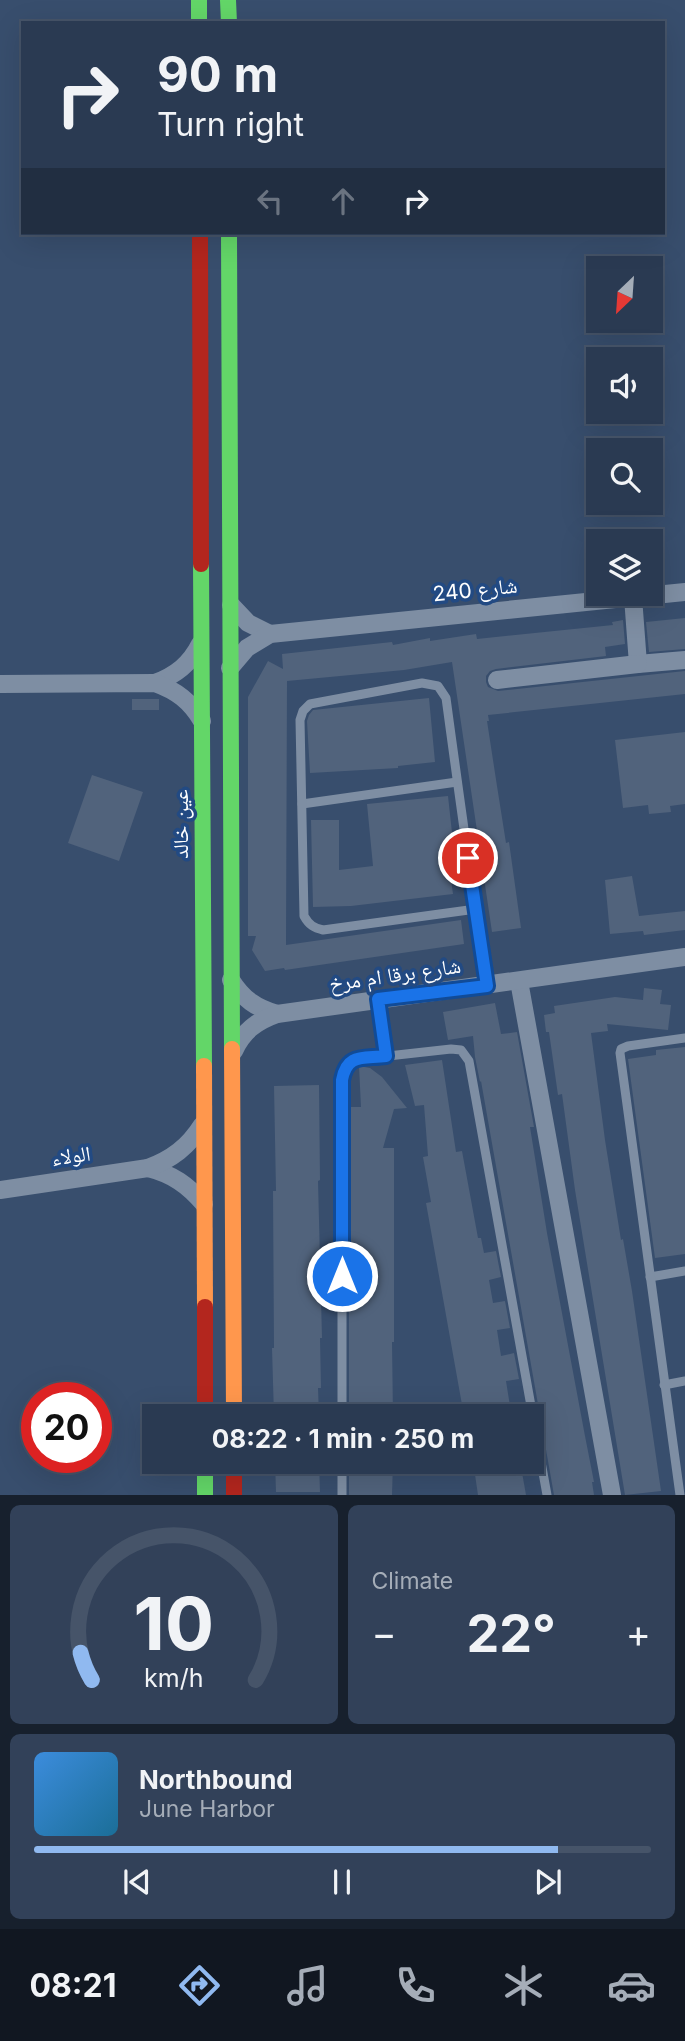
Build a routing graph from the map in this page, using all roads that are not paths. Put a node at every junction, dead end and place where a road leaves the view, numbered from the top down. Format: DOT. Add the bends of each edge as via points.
graph roads {
  1 [pos="199,0"];
  2 [pos="228,0"];
  3 [pos="199,21"];
  4 [pos="229,21"];
  5 [pos="200,235"];
  6 [pos="229,235"];
  7 [pos="685,592"];
  8 [pos="663,594"];
  9 [pos="586,602"];
  10 [pos="231,605"];
  11 [pos="634,606"];
  12 [pos="270,634"];
  13 [pos="202,640"];
  14 [pos="685,660"];
  15 [pos="638,664"];
  16 [pos="230,668"];
  17 [pos="497,680"];
  18 [pos="155,683"];
  19 [pos="0,684"];
  20 [pos="202,722"];
  21 [pos="457,782"];
  22 [pos="302,804"];
  23 [pos="476,909"];
  24 [pos="685,957"];
  25 [pos="231,980"];
  26 [pos="519,981"];
  27 [pos="487,986"];
  28 [pos="378,999"];
  29 [pos="277,1014"];
  30 [pos="685,1038"];
  31 [pos="232,1054"];
  32 [pos="386,1056"];
  33 [pos="202,1125"];
  34 [pos="148,1168"];
  35 [pos="0,1190"];
  36 [pos="204,1204"];
  37 [pos="685,1271"];
  38 [pos="650,1277"];
  39 [pos="685,1381"];
  40 [pos="664,1385"];
  41 [pos="205,1404"];
  42 [pos="234,1404"];
  43 [pos="342,1404"];
  44 [pos="205,1474"];
  45 [pos="234,1474"];
  46 [pos="342,1474"];
  47 [pos="205,1495"];
  48 [pos="234,1495"];
  49 [pos="342,1495"];
  50 [pos="547,1495"];
  51 [pos="612,1495"];
  52 [pos="680,1495"];
  1 -- 3 [label="street"];
  2 -- 4 [label="street"];
  5 -- 13 [label="street, عين خالد"];
  6 -- 10 [label="street"];
  7 -- 8 [label="street, شارع 240"];
  9 -- 12 [label="street, شارع 240"];
  10 -- 12 [label="street" via="248,623"];
  10 -- 16 [label="street"];
  11 -- 15 [label="street"];
  12 -- 16 [label="street, شارع 240" via="247,648"];
  13 -- 18 [label="street" via="184,668"];
  13 -- 20 [label="street, عين خالد"];
  14 -- 15 [label="street"];
  15 -- 17 [label="street"];
  16 -- 25 [label="street"];
  18 -- 19 [label="street"];
  18 -- 20 [label="street" via="183,697"];
  20 -- 33 [label="street, عين خالد"];
  21 -- 22 [label="lane"];
  21 -- 22 [label="lane" via="446,698 438,686 422,683 306,707 300,720"];
  21 -- 23 [label="lane"];
  22 -- 23 [label="lane" via="304,916 312,926 323,930"];
  23 -- 27 [label="lane"];
  24 -- 26 [label="street, شارع برقا ام مرخ"];
  25 -- 29 [label="street" via="250,1003"];
  25 -- 31 [label="street"];
  26 -- 27 [label="street, شارع برقا ام مرخ"];
  26 -- 51 [label="street"];
  27 -- 28 [label="street, شارع برقا ام مرخ"];
  28 -- 29 [label="street, شارع برقا ام مرخ"];
  28 -- 32 [label="lane"];
  29 -- 31 [label="street, شارع برقا ام مرخ" via="249,1028"];
  30 -- 38 [label="lane" via="628,1046 620,1053"];
  31 -- 42 [label="street"];
  32 -- 43 [label="lane" via="352,1060 342,1080"];
  32 -- 50 [label="lane" via="451,1049 461,1050 469,1061"];
  33 -- 34 [label="street, الولاء" via="180,1152"];
  33 -- 36 [label="street, عين خالد"];
  34 -- 35 [label="street, الولاء"];
  34 -- 36 [label="street" via="179,1180"];
  36 -- 41 [label="street, عين خالد"];
  37 -- 38 [label="lane"];
  38 -- 40 [label="lane"];
  39 -- 40 [label="lane"];
  40 -- 52 [label="lane"];
  44 -- 47 [label="street"];
  45 -- 48 [label="street"];
  46 -- 49 [label="lane"];
}
